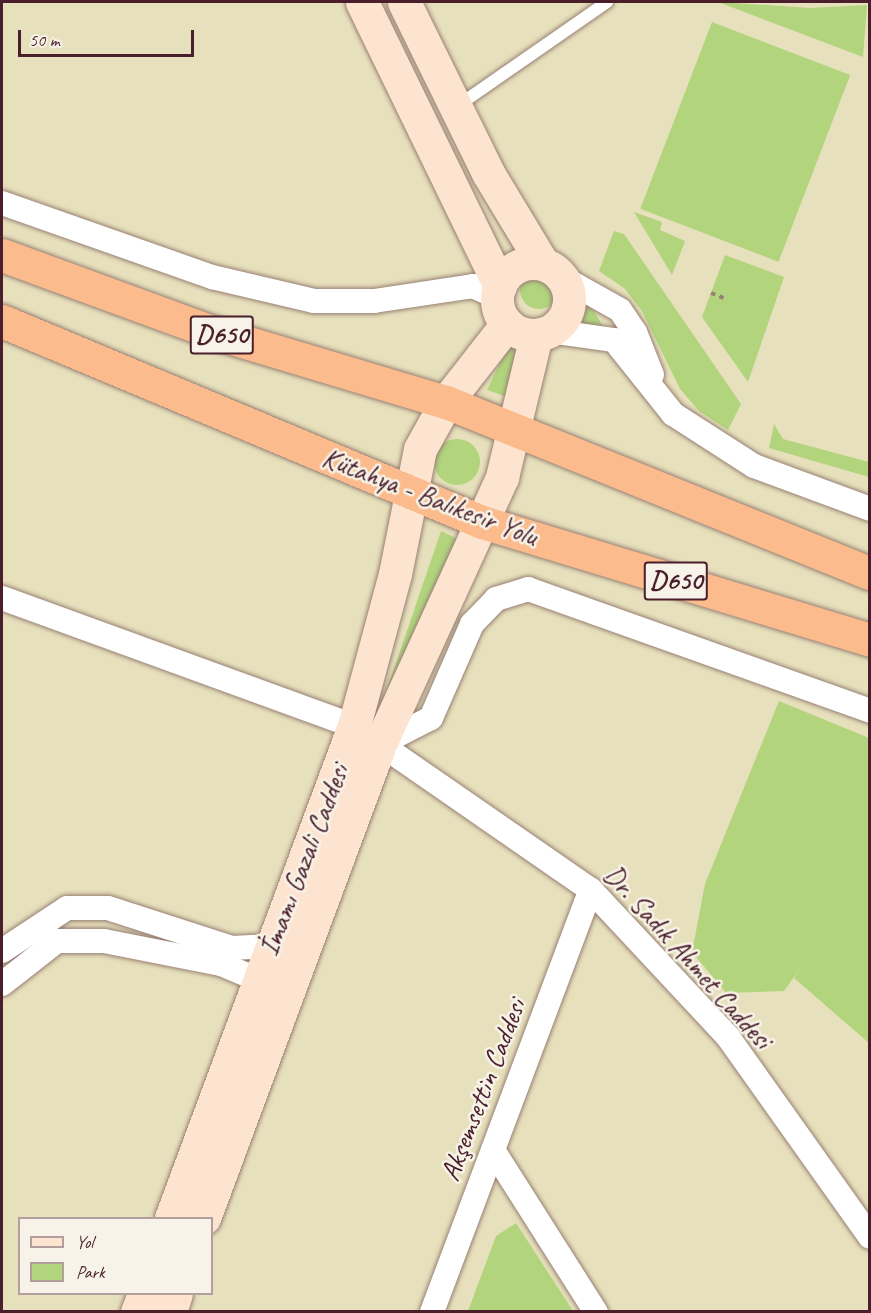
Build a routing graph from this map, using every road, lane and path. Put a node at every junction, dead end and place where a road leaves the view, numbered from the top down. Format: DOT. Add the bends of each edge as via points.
graph roads {
  1 [pos="362,2"];
  2 [pos="404,2"];
  3 [pos="607,2"];
  4 [pos="455,108"];
  5 [pos="2,203"];
  6 [pos="2,255"];
  7 [pos="553,271"];
  8 [pos="711,293"];
  9 [pos="724,298"];
  10 [pos="518,314"];
  11 [pos="2,321"];
  12 [pos="447,402"];
  13 [pos="673,414"];
  14 [pos="518,431"];
  15 [pos="410,493"];
  16 [pos="870,509"];
  17 [pos="482,522"];
  18 [pos="870,573"];
  19 [pos="2,598"];
  20 [pos="870,640"];
  21 [pos="870,711"];
  22 [pos="367,735"];
  23 [pos="591,890"];
  24 [pos="272,946"];
  25 [pos="2,951"];
  26 [pos="259,980"];
  27 [pos="2,984"];
  28 [pos="493,1150"];
  29 [pos="171,1217"];
  30 [pos="204,1217"];
  31 [pos="870,1237"];
  32 [pos="143,1295"];
  33 [pos="175,1295"];
  34 [pos="137,1311"];
  35 [pos="170,1311"];
  36 [pos="432,1311"];
  37 [pos="596,1311"];
  1 -- 10 [label="main road"];
  2 -- 4 [label="main road"];
  3 -- 4 [label="lane"];
  4 -- 7 [label="main road"];
  5 -- 10 [label="street" via="212,277 314,301 374,301 472,286"];
  6 -- 12 [label="highway, D650" via="212,332"];
  7 -- 10 [label="main road" via="513,269"];
  7 -- 10 [label="main road" via="568,307"];
  7 -- 13 [label="street" via="620,310"];
  8 -- 9 [label="path"];
  10 -- 12 [label="main road, İmamı Gazali Caddesi"];
  10 -- 13 [label="street" via="614,340"];
  10 -- 14 [label="main road, İmamı Gazali Caddesi"];
  11 -- 15 [label="highway, Kütahya - Balıkesir Yolu / D650"];
  12 -- 14 [label="highway"];
  12 -- 15 [label="main road, İmamı Gazali Caddesi" via="420,449"];
  13 -- 16 [label="street" via="754,466"];
  14 -- 17 [label="main road, İmamı Gazali Caddesi"];
  14 -- 18 [label="highway"];
  15 -- 17 [label="highway, Kütahya - Balıkesir Yolu"];
  15 -- 22 [label="main road, İmamı Gazali Caddesi"];
  17 -- 20 [label="highway, Kütahya - Balıkesir Yolu / D650"];
  17 -- 22 [label="main road, İmamı Gazali Caddesi"];
  19 -- 22 [label="street, Dr. Sadık Ahmet Caddesi"];
  21 -- 22 [label="street" via="528,589 496,598 472,624 431,718"];
  22 -- 23 [label="street, Dr. Sadık Ahmet Caddesi"];
  22 -- 24 [label="main road, İmamı Gazali Caddesi"];
  22 -- 30 [label="main road, İmamı Gazali Caddesi"];
  23 -- 28 [label="street, Akşemsettin Caddesi"];
  23 -- 31 [label="street, Dr. Sadık Ahmet Caddesi" via="728,1037"];
  24 -- 25 [label="street" via="232,948 108,909 67,908"];
  24 -- 26 [label="main road, İmamı Gazali Caddesi"];
  26 -- 27 [label="street" via="221,964 104,941 57,941"];
  26 -- 29 [label="main road, İmamı Gazali Caddesi"];
  28 -- 36 [label="street, Akşemsettin Caddesi"];
  28 -- 37 [label="street"];
  32 -- 34 [label="main road"];
  33 -- 35 [label="main road"];
}
